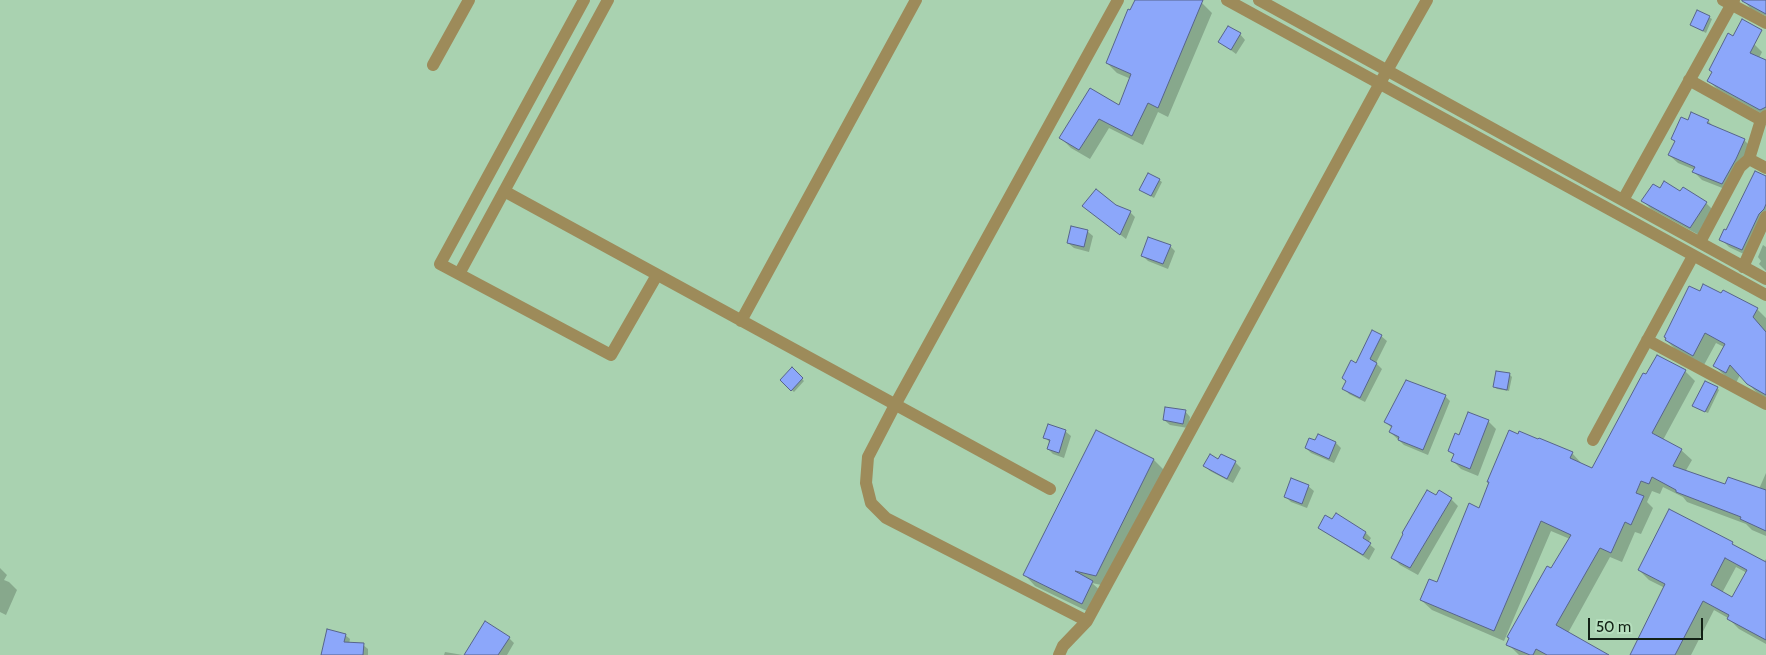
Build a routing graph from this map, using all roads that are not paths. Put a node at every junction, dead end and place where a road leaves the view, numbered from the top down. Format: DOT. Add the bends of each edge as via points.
graph roads {
  1 [pos="469,0"];
  2 [pos="584,0"];
  3 [pos="608,0"];
  4 [pos="916,0"];
  5 [pos="1118,0"];
  6 [pos="1227,0"];
  7 [pos="1258,0"];
  8 [pos="1428,0"];
  9 [pos="1729,2"];
  10 [pos="1766,23"];
  11 [pos="433,66"];
  12 [pos="1387,71"];
  13 [pos="1689,80"];
  14 [pos="1380,84"];
  15 [pos="1764,118"];
  16 [pos="1749,159"];
  17 [pos="1766,168"];
  18 [pos="504,191"];
  19 [pos="1623,200"];
  20 [pos="1766,217"];
  21 [pos="1700,242"];
  22 [pos="1693,256"];
  23 [pos="1743,267"];
  24 [pos="459,274"];
  25 [pos="657,275"];
  26 [pos="1766,279"];
  27 [pos="1766,295"];
  28 [pos="741,321"];
  29 [pos="1647,340"];
  30 [pos="1766,404"];
  31 [pos="895,405"];
  32 [pos="1593,440"];
  33 [pos="1050,489"];
  34 [pos="1087,621"];
  35 [pos="1059,655"];
  1 -- 11 [label="street"];
  2 -- 24 [label="street" via="440,264"];
  3 -- 18 [label="street"];
  4 -- 28 [label="street"];
  5 -- 31 [label="street"];
  6 -- 14 [label="street"];
  7 -- 12 [label="street"];
  8 -- 12 [label="street"];
  9 -- 10 [label="street"];
  9 -- 13 [label="street"];
  12 -- 14 [label="street"];
  12 -- 19 [label="street"];
  13 -- 15 [label="street"];
  13 -- 19 [label="street"];
  14 -- 22 [label="street"];
  14 -- 34 [label="street"];
  15 -- 16 [label="street"];
  16 -- 17 [label="street"];
  16 -- 21 [label="street" via="1740,167"];
  18 -- 24 [label="street"];
  18 -- 25 [label="street"];
  19 -- 21 [label="street"];
  20 -- 23 [label="street"];
  21 -- 23 [label="street"];
  22 -- 27 [label="street"];
  22 -- 29 [label="street"];
  23 -- 26 [label="street"];
  24 -- 25 [label="street" via="612,355"];
  25 -- 28 [label="street"];
  28 -- 31 [label="street"];
  29 -- 30 [label="street"];
  29 -- 32 [label="street"];
  31 -- 33 [label="street"];
  31 -- 34 [label="street" via="868,457 866,483 871,503 886,518"];
  34 -- 35 [label="street"];
}
